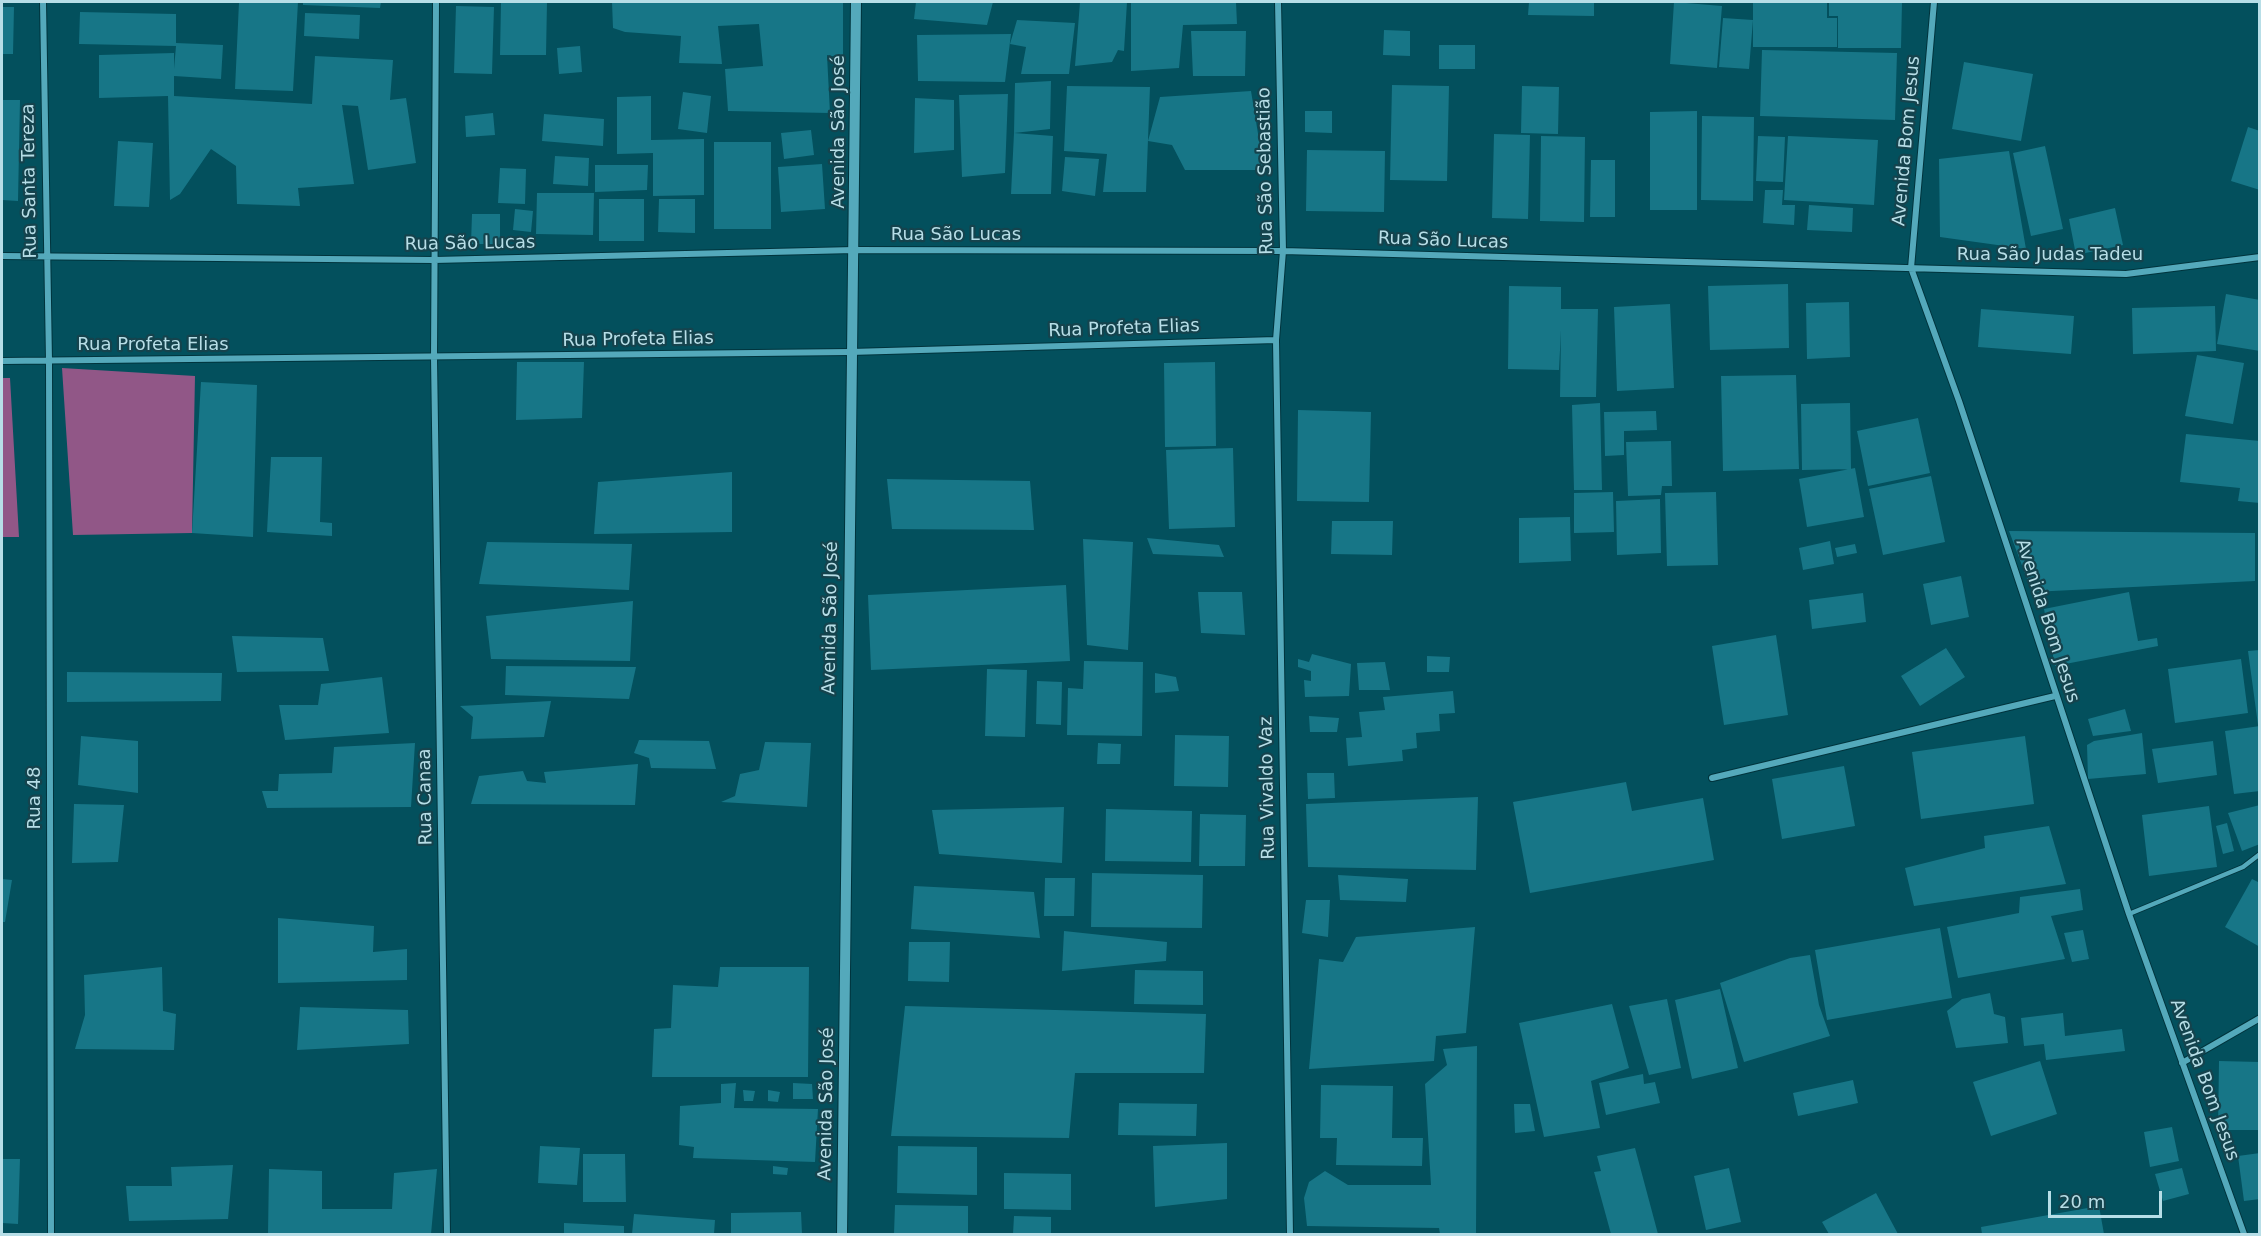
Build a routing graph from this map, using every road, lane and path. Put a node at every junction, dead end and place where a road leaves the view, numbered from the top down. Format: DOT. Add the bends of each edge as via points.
graph roads {
  1 [pos="43,2"];
  2 [pos="436,2"];
  3 [pos="856,2"];
  4 [pos="1278,2"];
  5 [pos="1934,2"];
  6 [pos="854,250"];
  7 [pos="1283,251"];
  8 [pos="46,255"];
  9 [pos="2,256"];
  10 [pos="2259,257"];
  11 [pos="434,260"];
  12 [pos="1911,268"];
  13 [pos="1276,340"];
  14 [pos="850,352"];
  15 [pos="434,358"];
  16 [pos="2,361"];
  17 [pos="49,361"];
  18 [pos="2055,696"];
  19 [pos="1712,778"];
  20 [pos="2259,854"];
  21 [pos="2129,914"];
  22 [pos="2259,1018"];
  23 [pos="2182,1063"];
  24 [pos="51,1234"];
  25 [pos="447,1234"];
  26 [pos="842,1234"];
  27 [pos="1290,1234"];
  28 [pos="2244,1234"];
  1 -- 8 [label="street, Rua Santa Tereza"];
  2 -- 11 [label="street"];
  3 -- 6 [label="street, Avenida São José"];
  4 -- 7 [label="street, Rua São Sebastião"];
  5 -- 12 [label="street, Avenida Bom Jesus"];
  6 -- 7 [label="street, Rua São Lucas"];
  6 -- 11 [label="street, Rua São Lucas"];
  6 -- 14 [label="street, Avenida São José"];
  7 -- 12 [label="street, Rua São Lucas"];
  7 -- 13 [label="street, Rua São Sebastião"];
  8 -- 9 [label="street, Rua São Lucas"];
  8 -- 11 [label="street, Rua São Lucas"];
  8 -- 17 [label="street, Rua Santa Tereza"];
  10 -- 12 [label="street, Rua São Judas Tadeu" via="2126,274"];
  11 -- 15 [label="street"];
  12 -- 18 [label="street, Avenida Bom Jesus" via="1959,401"];
  13 -- 14 [label="street, Rua Profeta Elias"];
  13 -- 27 [label="street, Rua Vivaldo Vaz"];
  14 -- 15 [label="street, Rua Profeta Elias"];
  14 -- 26 [label="street, Avenida São José"];
  15 -- 17 [label="street, Rua Profeta Elias"];
  15 -- 25 [label="street, Rua Canaa"];
  16 -- 17 [label="street, Rua Profeta Elias"];
  17 -- 24 [label="street, Rua 48"];
  18 -- 19 [label="street"];
  18 -- 21 [label="street, Avenida Bom Jesus"];
  20 -- 21 [label="lane" via="2242,867"];
  21 -- 23 [label="street, Avenida Bom Jesus"];
  22 -- 23 [label="street"];
  23 -- 28 [label="street, Avenida Bom Jesus"];
}
